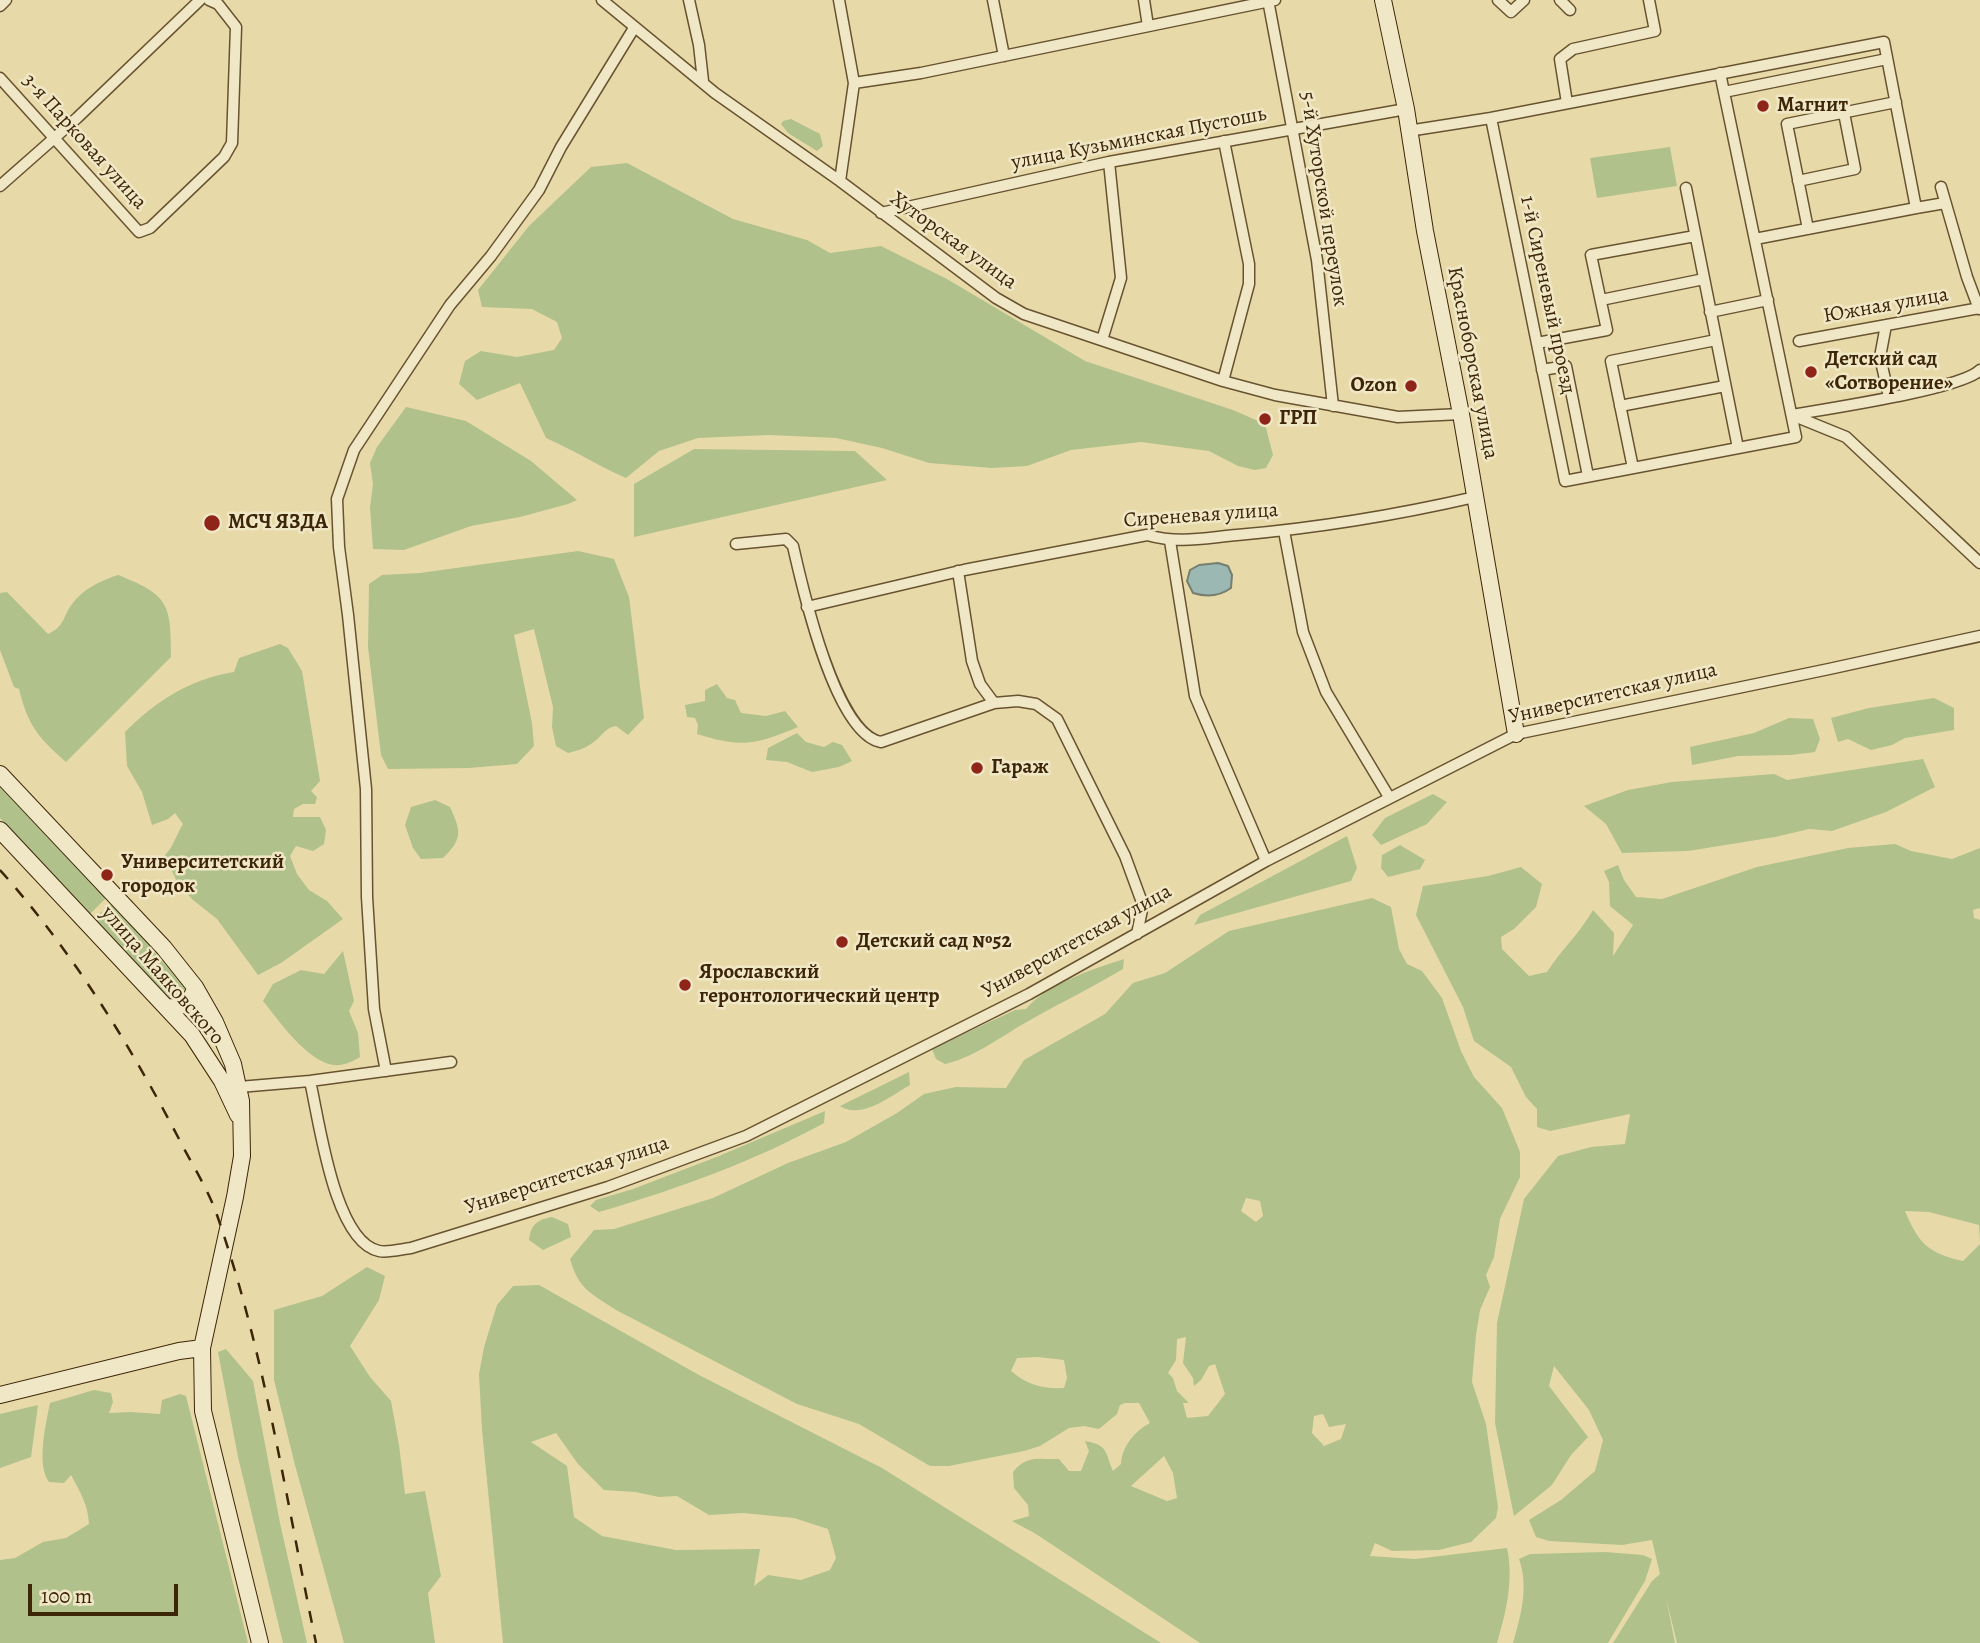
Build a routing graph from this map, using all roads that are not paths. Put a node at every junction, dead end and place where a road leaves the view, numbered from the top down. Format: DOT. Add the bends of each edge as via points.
graph roads {
  1 [pos="6,0"];
  2 [pos="200,0"];
  3 [pos="209,0"];
  4 [pos="602,0"];
  5 [pos="690,0"];
  6 [pos="839,0"];
  7 [pos="993,0"];
  8 [pos="1144,0"];
  9 [pos="1271,0"];
  10 [pos="1383,0"];
  11 [pos="1498,0"];
  12 [pos="1524,0"];
  13 [pos="1560,0"];
  14 [pos="1648,0"];
  15 [pos="0,6"];
  16 [pos="1570,10"];
  17 [pos="1148,26"];
  18 [pos="634,28"];
  19 [pos="1004,56"];
  20 [pos="1887,59"];
  21 [pos="1720,73"];
  22 [pos="0,78"];
  23 [pos="703,81"];
  24 [pos="854,83"];
  25 [pos="1724,92"];
  26 [pos="1895,102"];
  27 [pos="1567,103"];
  28 [pos="1406,109"];
  29 [pos="1844,113"];
  30 [pos="1491,118"];
  31 [pos="1293,129"];
  32 [pos="1408,131"];
  33 [pos="54,139"];
  34 [pos="1224,141"];
  35 [pos="1109,162"];
  36 [pos="840,181"];
  37 [pos="1798,181"];
  38 [pos="0,186"];
  39 [pos="1941,187"];
  40 [pos="1686,188"];
  41 [pos="1945,202"];
  42 [pos="1916,208"];
  43 [pos="881,213"];
  44 [pos="1808,229"];
  45 [pos="1695,236"];
  46 [pos="1755,239"];
  47 [pos="1704,279"];
  48 [pos="1601,300"];
  49 [pos="1768,300"];
  50 [pos="1980,308"];
  51 [pos="1710,312"];
  52 [pos="1886,325"];
  53 [pos="1102,340"];
  54 [pos="1716,340"];
  55 [pos="1799,341"];
  56 [pos="1536,343"];
  57 [pos="1542,370"];
  58 [pos="1980,370"];
  59 [pos="1223,381"];
  60 [pos="1725,386"];
  61 [pos="1889,397"];
  62 [pos="1333,406"];
  63 [pos="1620,406"];
  64 [pos="1461,414"];
  65 [pos="1792,415"];
  66 [pos="1738,448"];
  67 [pos="1633,468"];
  68 [pos="1588,476"];
  69 [pos="1475,497"];
  70 [pos="1284,531"];
  71 [pos="1170,541"];
  72 [pos="736,544"];
  73 [pos="1980,563"];
  74 [pos="958,572"];
  75 [pos="807,607"];
  76 [pos="1980,636"];
  77 [pos="994,703"];
  78 [pos="1516,734"];
  79 [pos="0,774"];
  80 [pos="1389,797"];
  81 [pos="0,830"];
  82 [pos="1266,861"];
  83 [pos="1137,934"];
  84 [pos="195,988"];
  85 [pos="167,1007"];
  86 [pos="451,1062"];
  87 [pos="386,1071"];
  88 [pos="310,1082"];
  89 [pos="239,1087"];
  90 [pos="240,1121"];
  91 [pos="202,1348"];
  92 [pos="0,1395"];
  93 [pos="260,1643"];
  1 -- 15 [label="street"];
  2 -- 33 [label="street"];
  3 -- 33 [label="street, 3-я Парковая улица" via="218,4 236,27 232,143 224,157 150,228 139,232"];
  4 -- 18 [label="street, Хуторская улица"];
  5 -- 23 [label="street"];
  6 -- 24 [label="street"];
  7 -- 19 [label="street"];
  8 -- 17 [label="street"];
  9 -- 17 [label="street"];
  9 -- 31 [label="street, 5-й Хуторской переулок"];
  10 -- 28 [label="main road, Красноборская улица"];
  11 -- 12 [label="street" via="1511,12"];
  13 -- 16 [label="street"];
  14 -- 27 [label="street" via="1655,31 1573,49 1560,59"];
  17 -- 19 [label="street"];
  18 -- 23 [label="street, Хуторская улица"];
  18 -- 87 [label="street" via="539,190 450,305 355,450 337,499 366,789 374,1009"];
  19 -- 24 [label="street"];
  20 -- 21 [label="street" via="1884,42"];
  20 -- 25 [label="street"];
  20 -- 26 [label="street"];
  21 -- 25 [label="street"];
  21 -- 27 [label="street"];
  22 -- 33 [label="street, 3-я Парковая улица"];
  23 -- 36 [label="street, Хуторская улица"];
  24 -- 36 [label="street"];
  25 -- 46 [label="street"];
  26 -- 29 [label="street"];
  26 -- 42 [label="street"];
  27 -- 30 [label="street"];
  28 -- 31 [label="street, улица Кузьминская Пустошь"];
  28 -- 32 [label="main road, Красноборская улица"];
  29 -- 37 [label="street" via="1787,124"];
  29 -- 37 [label="street" via="1855,170"];
  30 -- 32 [label="street"];
  30 -- 56 [label="street, 1-й Сиреневый проезд"];
  31 -- 34 [label="street, улица Кузьминская Пустошь"];
  31 -- 62 [label="street, 5-й Хуторской переулок" via="1317,260"];
  32 -- 64 [label="main road, Красноборская улица"];
  33 -- 38 [label="street"];
  34 -- 35 [label="street, улица Кузьминская Пустошь"];
  34 -- 59 [label="street" via="1249,284"];
  35 -- 43 [label="street, улица Кузьминская Пустошь"];
  35 -- 53 [label="street" via="1121,278"];
  36 -- 43 [label="street, Хуторская улица"];
  37 -- 44 [label="street"];
  39 -- 41 [label="street"];
  40 -- 45 [label="street"];
  41 -- 42 [label="street"];
  41 -- 50 [label="street"];
  42 -- 44 [label="street"];
  43 -- 53 [label="street, Хуторская улица" via="996,299 1024,314"];
  44 -- 46 [label="street"];
  45 -- 47 [label="street"];
  45 -- 48 [label="street" via="1591,255"];
  46 -- 49 [label="street"];
  47 -- 48 [label="street"];
  47 -- 51 [label="street"];
  48 -- 56 [label="street" via="1607,330"];
  49 -- 51 [label="street"];
  49 -- 65 [label="street"];
  50 -- 52 [label="street, Южная улица"];
  51 -- 54 [label="street"];
  52 -- 55 [label="street, Южная улица"];
  52 -- 61 [label="street" via="1880,357"];
  53 -- 59 [label="street, Хуторская улица"];
  54 -- 60 [label="street"];
  54 -- 63 [label="street" via="1611,360"];
  56 -- 57 [label="street, 1-й Сиреневый проезд"];
  57 -- 68 [label="street" via="1566,366"];
  57 -- 68 [label="street, 1-й Сиреневый проезд" via="1565,481"];
  58 -- 61 [label="street" via="1948,385"];
  59 -- 62 [label="street, Хуторская улица"];
  60 -- 63 [label="street"];
  60 -- 66 [label="street"];
  61 -- 65 [label="street"];
  62 -- 64 [label="street, Хуторская улица" via="1398,417"];
  63 -- 67 [label="street"];
  64 -- 69 [label="main road, Красноборская улица"];
  65 -- 66 [label="street" via="1796,437"];
  65 -- 73 [label="street" via="1846,438"];
  66 -- 67 [label="street"];
  67 -- 68 [label="street"];
  69 -- 70 [label="street, Сиреневая улица"];
  69 -- 78 [label="main road, Красноборская улица"];
  70 -- 71 [label="street, Сиреневая улица"];
  70 -- 80 [label="street" via="1304,632 1326,692"];
  71 -- 74 [label="street, Сиреневая улица" via="1147,535"];
  71 -- 82 [label="street" via="1195,696"];
  72 -- 75 [label="street" via="786,538 793,546"];
  74 -- 75 [label="street, Сиреневая улица"];
  74 -- 77 [label="street" via="972,661 980,684"];
  75 -- 77 [label="street" via="837,691 857,724 876,741"];
  76 -- 78 [label="street, Университетская улица"];
  77 -- 83 [label="street" via="1036,704 1056,719 1125,856 1143,905"];
  78 -- 80 [label="street, Университетская улица"];
  79 -- 84 [label="main road, улица Маяковского" via="164,948"];
  80 -- 82 [label="street, Университетская улица"];
  81 -- 85 [label="main road, улица Маяковского"];
  82 -- 83 [label="street, Университетская улица"];
  83 -- 88 [label="street, Университетская улица" via="1029,994 746,1136 608,1187 411,1248 378,1251 359,1238 328,1171"];
  84 -- 85 [label="main road" via="183,1006"];
  84 -- 89 [label="main road, улица Маяковского" via="215,1022"];
  85 -- 90 [label="main road, улица Маяковского" via="208,1058"];
  86 -- 87 [label="street"];
  87 -- 88 [label="street"];
  88 -- 89 [label="street"];
  89 -- 90 [label="main road, улица Маяковского"];
  90 -- 91 [label="main road" via="242,1156 236,1197"];
  91 -- 92 [label="main road"];
  91 -- 93 [label="main road" via="203,1411"];
}
